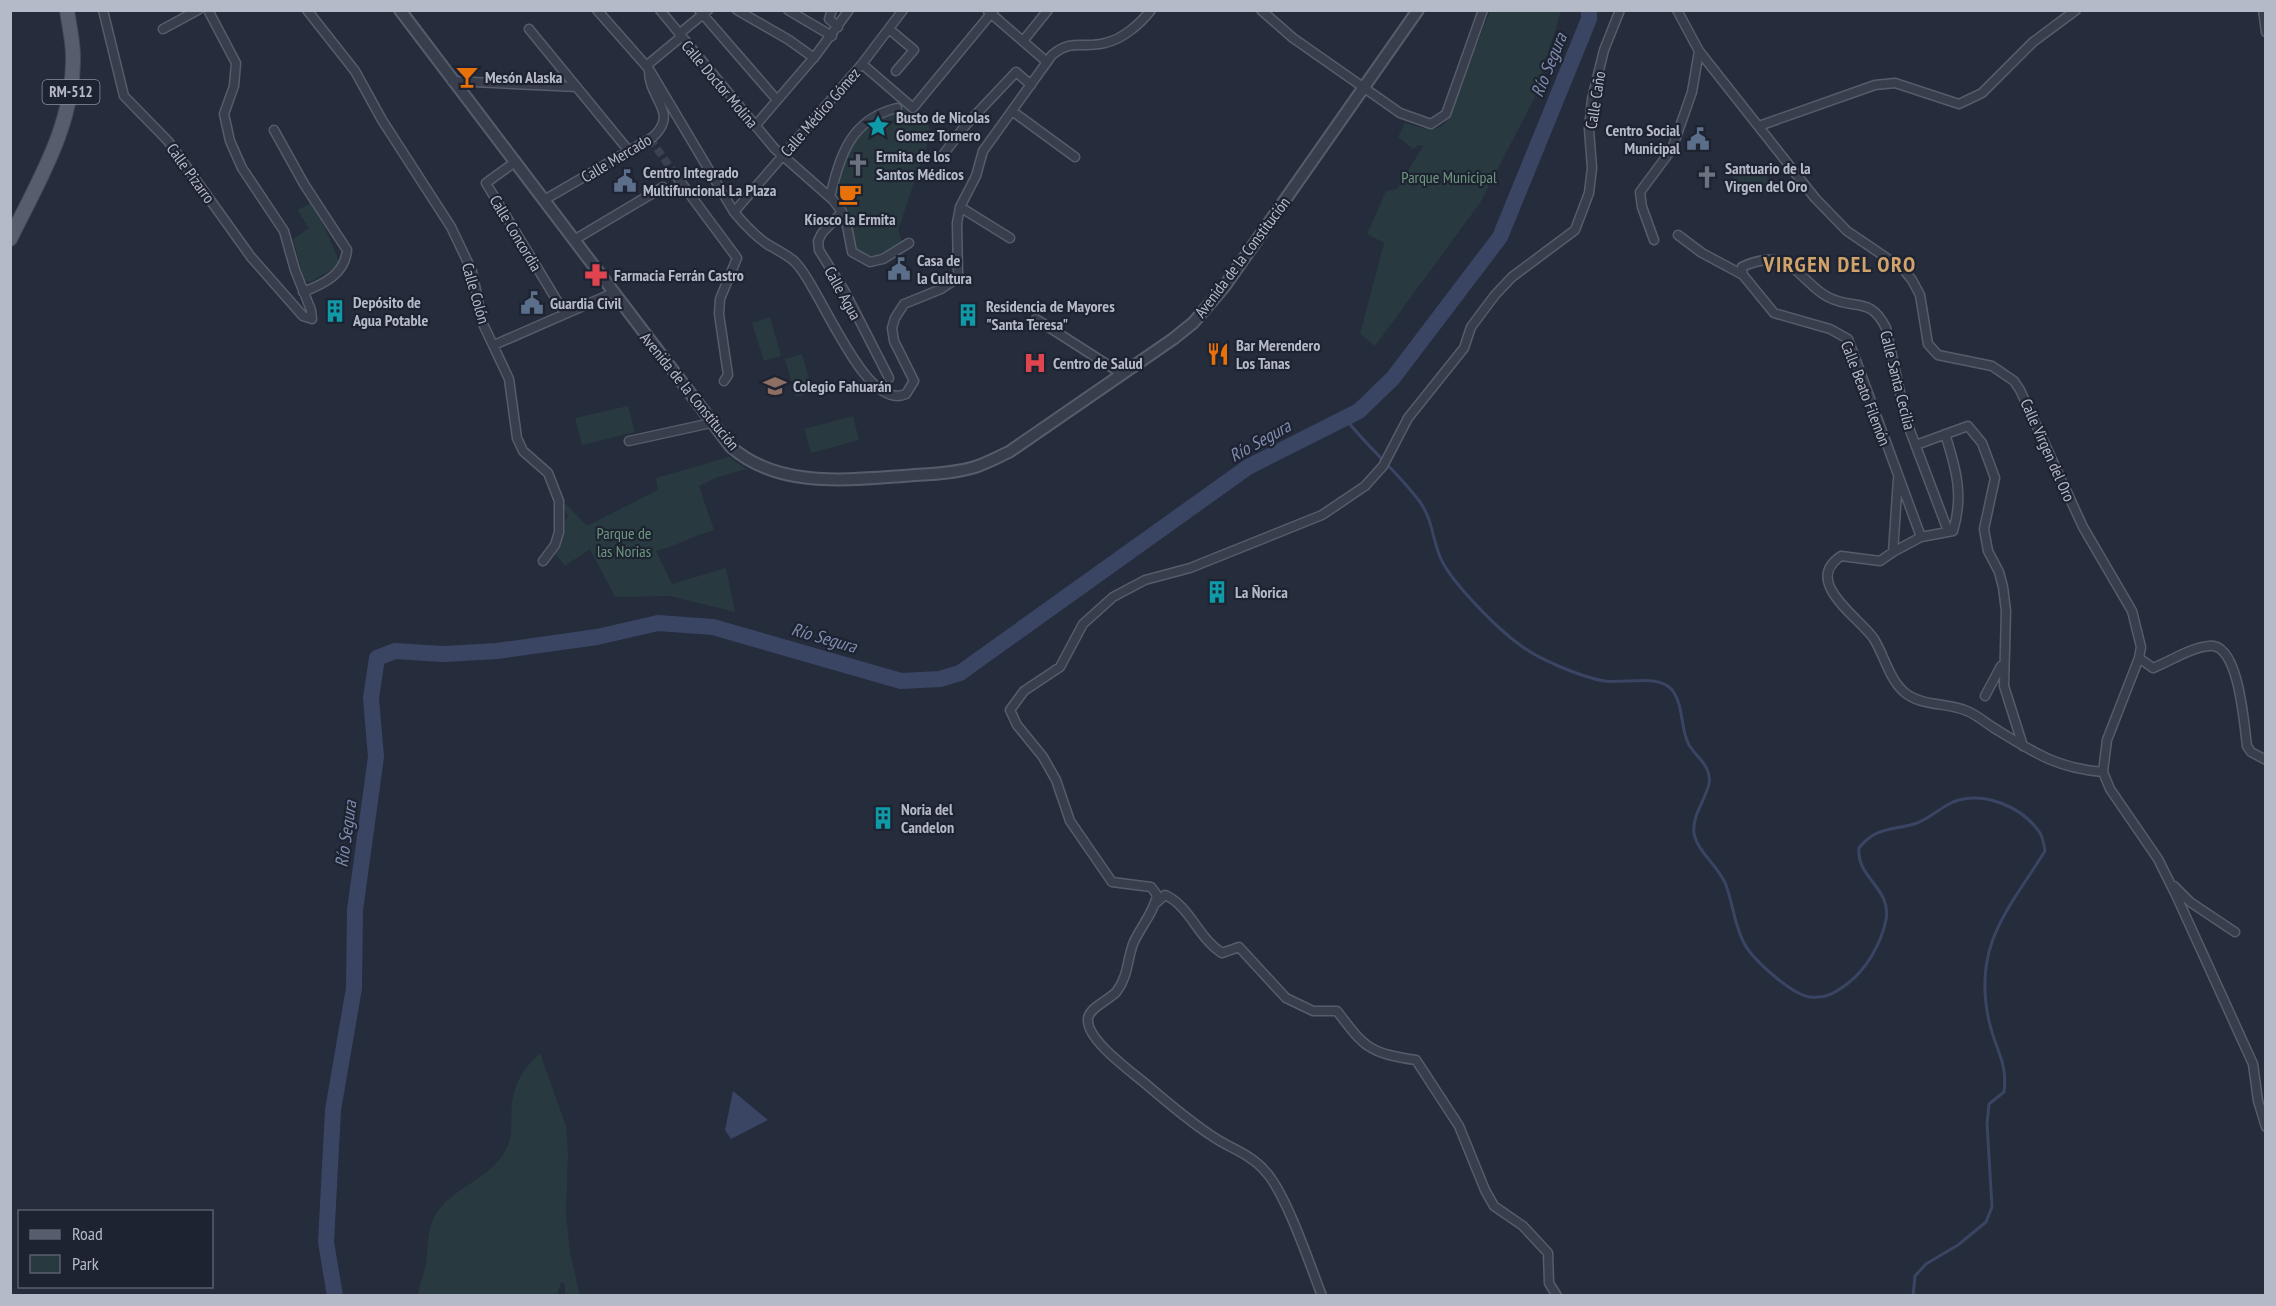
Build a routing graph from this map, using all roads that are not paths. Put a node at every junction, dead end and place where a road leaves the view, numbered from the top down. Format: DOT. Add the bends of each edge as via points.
graph roads {
  1 [pos="67,10"];
  2 [pos="103,10"];
  3 [pos="198,10"];
  4 [pos="208,10"];
  5 [pos="307,10"];
  6 [pos="400,10"];
  7 [pos="597,10"];
  8 [pos="660,10"];
  9 [pos="737,10"];
  10 [pos="788,10"];
  11 [pos="832,10"];
  12 [pos="849,10"];
  13 [pos="1048,10"];
  14 [pos="1151,10"];
  15 [pos="1261,10"];
  16 [pos="1418,10"];
  17 [pos="1484,10"];
  18 [pos="1620,10"];
  19 [pos="1677,10"];
  20 [pos="2076,10"];
  21 [pos="2263,10"];
  22 [pos="903,11"];
  23 [pos="703,12"];
  24 [pos="991,12"];
  25 [pos="838,27"];
  26 [pos="163,29"];
  27 [pos="529,29"];
  28 [pos="889,29"];
  29 [pos="2265,32"];
  30 [pos="680,36"];
  31 [pos="832,36"];
  32 [pos="1023,41"];
  33 [pos="1699,51"];
  34 [pos="814,58"];
  35 [pos="1047,62"];
  36 [pos="862,64"];
  37 [pos="647,68"];
  38 [pos="896,71"];
  39 [pos="452,81"];
  40 [pos="1031,85"];
  41 [pos="577,87"];
  42 [pos="1364,89"];
  43 [pos="777,100"];
  44 [pos="897,108"];
  45 [pos="1012,111"];
  46 [pos="755,126"];
  47 [pos="1759,126"];
  48 [pos="274,130"];
  49 [pos="629,151"];
  50 [pos="943,154"];
  51 [pos="782,155"];
  52 [pos="1075,157"];
  53 [pos="515,162"];
  54 [pos="678,177"];
  55 [pos="663,187"];
  56 [pos="830,197"];
  57 [pos="544,200"];
  58 [pos="960,207"];
  59 [pos="734,212"];
  60 [pos="842,212"];
  61 [pos="1678,234"];
  62 [pos="1010,238"];
  63 [pos="10,239"];
  64 [pos="574,240"];
  65 [pos="1654,240"];
  66 [pos="909,243"];
  67 [pos="1743,275"];
  68 [pos="303,292"];
  69 [pos="613,293"];
  70 [pos="565,314"];
  71 [pos="1036,319"];
  72 [pos="494,345"];
  73 [pos="1122,374"];
  74 [pos="889,378"];
  75 [pos="724,381"];
  76 [pos="711,423"];
  77 [pos="1945,434"];
  78 [pos="629,441"];
  79 [pos="1916,445"];
  80 [pos="1898,479"];
  81 [pos="1950,531"];
  82 [pos="1921,537"];
  83 [pos="1893,552"];
  84 [pos="543,561"];
  85 [pos="2139,658"];
  86 [pos="2003,663"];
  87 [pos="1985,696"];
  88 [pos="2023,746"];
  89 [pos="2265,760"];
  90 [pos="2103,772"];
  91 [pos="2170,882"];
  92 [pos="1156,903"];
  93 [pos="2235,932"];
  94 [pos="2265,1127"];
  95 [pos="1322,1296"];
  96 [pos="1557,1296"];
  1 -- 63 [label="main road, RM-512" via="73,55 72,90 63,127"];
  2 -- 68 [label="street, Calle Pizarro" via="124,96 168,141 251,257 303,316 312,319"];
  3 -- 26 [label="street"];
  4 -- 68 [label="street" via="236,63 234,86 224,114 230,141 242,168 285,231"];
  5 -- 72 [label="street, Calle Colón" via="355,71 451,227 472,271 483,324"];
  6 -- 39 [label="street, Avenida de la Constitución"];
  7 -- 37 [label="street"];
  8 -- 30 [label="street, Calle Doctor Molina"];
  9 -- 34 [label="street"];
  10 -- 31 [label="street"];
  11 -- 25 [label="street" via="829,19"];
  12 -- 25 [label="street"];
  13 -- 32 [label="street"];
  14 -- 35 [label="street" via="1117,39 1104,44 1073,43 1061,48"];
  15 -- 42 [label="street"];
  16 -- 42 [label="street, Avenida de la Constitución"];
  17 -- 42 [label="street" via="1446,114 1439,121 1431,124 1400,113"];
  18 -- 92 [label="street, Calle Caño" via="1604,50 1592,99 1588,129 1592,168 1589,193 1575,230 1512,277 1477,318 1464,348 1421,398 1396,437 1385,464 1365,486 1323,515 1190,568 1145,580 1113,597 1083,624 1060,667 1014,702 1010,710 1017,725 1043,757 1056,780 1070,821 1112,882 1151,887 1157,895"];
  19 -- 33 [label="street, Calle Virgen del Oro"];
  20 -- 47 [label="street" via="2033,42 1982,93 1959,104 1895,83 1875,85"];
  21 -- 29 [label="street"];
  22 -- 28 [label="street, Calle Médico Gómez"];
  23 -- 30 [label="street"];
  23 -- 43 [label="street"];
  24 -- 32 [label="street"];
  24 -- 36 [label="street" via="913,108"];
  25 -- 31 [label="street"];
  27 -- 41 [label="street"];
  28 -- 36 [label="street, Calle Médico Gómez"];
  28 -- 38 [label="street" via="914,50"];
  30 -- 37 [label="street"];
  30 -- 46 [label="street, Calle Doctor Molina"];
  31 -- 34 [label="street"];
  32 -- 35 [label="street"];
  33 -- 47 [label="street, Calle Virgen del Oro"];
  33 -- 65 [label="street" via="1692,92 1672,150 1640,192"];
  34 -- 43 [label="street"];
  35 -- 40 [label="street"];
  36 -- 51 [label="street, Calle Médico Gómez"];
  37 -- 49 [label="street, Calle Mercado" via="648,80 666,117 664,127"];
  37 -- 59 [label="street"];
  39 -- 41 [label="street"];
  39 -- 53 [label="street, Avenida de la Constitución"];
  40 -- 45 [label="street"];
  40 -- 50 [label="street" via="1016,72"];
  41 -- 49 [label="street"];
  42 -- 73 [label="street, Avenida de la Constitución" via="1212,302 1173,339"];
  43 -- 46 [label="street"];
  44 -- 56 [label="street" via="879,112 844,148"];
  45 -- 52 [label="street"];
  45 -- 58 [label="street" via="983,151 976,176"];
  46 -- 51 [label="street, Calle Doctor Molina"];
  47 -- 85 [label="street, Calle Virgen del Oro" via="1792,171 1846,231 1904,269 1920,295 1928,344 1938,355 1992,366 2014,381 2083,527 2132,611 2141,647"];
  48 -- 68 [label="street" via="347,250 346,262 338,273"];
  49 -- 57 [label="street, Calle Mercado"];
  51 -- 56 [label="street, Calle Doctor Molina"];
  51 -- 59 [label="street, Calle Médico Gómez"];
  53 -- 57 [label="street, Avenida de la Constitución"];
  53 -- 70 [label="street, Calle Concordia" via="486,183"];
  54 -- 75 [label="street" via="737,258 720,299 728,375"];
  55 -- 64 [label="street"];
  56 -- 60 [label="street, Calle Doctor Molina"];
  57 -- 64 [label="street, Avenida de la Constitución"];
  58 -- 59 [label="street" via="958,274 953,281 904,304 895,318 894,341 914,381 900,397 886,394 863,374 794,261 752,232"];
  58 -- 62 [label="street"];
  60 -- 66 [label="street" via="849,244 858,258 870,262 883,259"];
  60 -- 74 [label="street, Calle Agua" via="822,234 819,250"];
  61 -- 67 [label="street, Calle Beato Filemón" via="1702,254"];
  64 -- 69 [label="street, Avenida de la Constitución"];
  67 -- 79 [label="street, Calle Santa Cecilia" via="1742,267 1753,261 1782,261 1828,297 1862,304 1880,314"];
  67 -- 80 [label="street, Calle Beato Filemón" via="1774,313 1830,329 1848,339"];
  69 -- 70 [label="street"];
  69 -- 76 [label="street, Avenida de la Constitución"];
  70 -- 72 [label="street"];
  71 -- 73 [label="street"];
  72 -- 84 [label="street, Calle Colón" via="509,379 517,438 523,451 548,473 559,501 560,532"];
  73 -- 76 [label="street, Avenida de la Constitución" via="1009,452 975,467 945,473 839,479 792,476 744,458"];
  76 -- 78 [label="street"];
  77 -- 79 [label="street"];
  77 -- 81 [label="street" via="1960,493 1959,513"];
  77 -- 86 [label="street" via="1968,426 1974,430 1995,478 1984,530 2003,587"];
  79 -- 81 [label="street, Calle Santa Cecilia"];
  80 -- 82 [label="street, Calle Beato Filemón"];
  80 -- 83 [label="street"];
  81 -- 82 [label="street"];
  82 -- 83 [label="street"];
  83 -- 88 [label="street" via="1880,561 1841,556 1831,565 1828,586 1872,637 1903,691 1920,701 1968,711"];
  85 -- 89 [label="street" via="2153,668 2191,651 2221,647 2228,655 2240,693 2247,746"];
  85 -- 90 [label="street, Calle Virgen del Oro" via="2107,740"];
  86 -- 87 [label="street"];
  86 -- 88 [label="street" via="2004,687"];
  88 -- 90 [label="street" via="2052,763"];
  90 -- 91 [label="street, Calle Virgen del Oro"];
  91 -- 93 [label="street" via="2190,902"];
  91 -- 94 [label="street" via="2253,1064"];
  92 -- 95 [label="street" via="1133,945 1127,974 1116,992 1089,1014 1091,1032 1124,1066 1186,1117 1266,1171"];
  92 -- 96 [label="street" via="1165,895 1176,900 1209,945 1222,953 1239,947 1286,998 1313,1011 1337,1011 1361,1043 1387,1055 1416,1060 1459,1126 1494,1206 1523,1226 1548,1253 1550,1282"];
}
